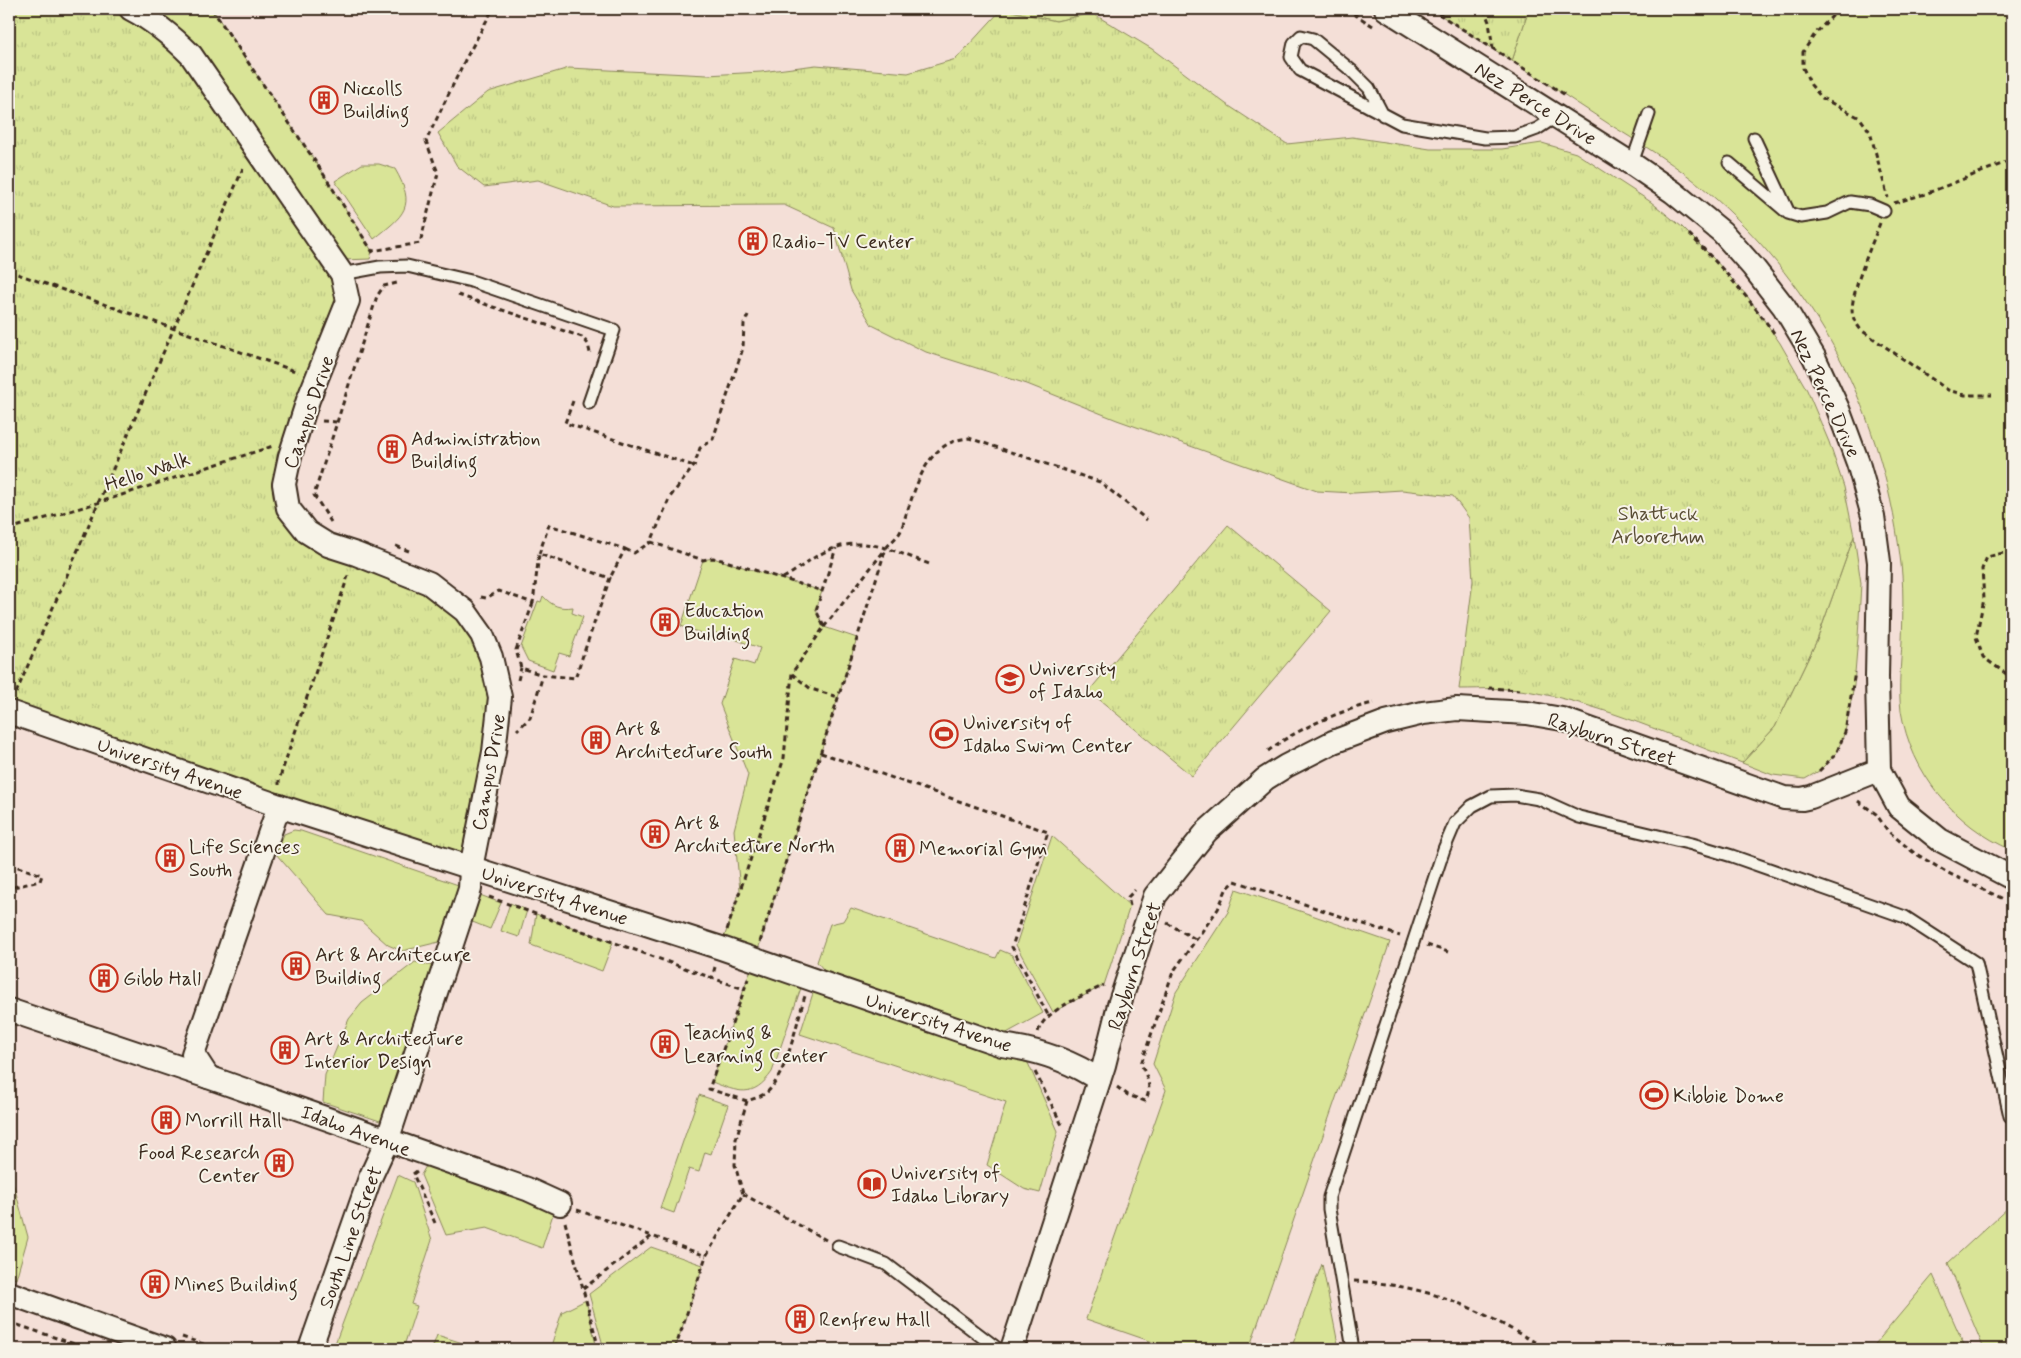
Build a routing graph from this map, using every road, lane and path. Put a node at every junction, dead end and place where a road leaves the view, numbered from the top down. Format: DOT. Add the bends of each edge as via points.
graph roads {
  1 [pos="131,9"];
  2 [pos="212,9"];
  3 [pos="493,9"];
  4 [pos="1346,9"];
  5 [pos="1431,9"];
  6 [pos="1484,9"];
  7 [pos="1839,9"];
  8 [pos="1382,19"];
  9 [pos="1493,49"];
  10 [pos="1568,97"];
  11 [pos="1649,114"];
  12 [pos="1383,115"];
  13 [pos="1556,116"];
  14 [pos="1754,138"];
  15 [pos="253,145"];
  16 [pos="2012,160"];
  17 [pos="1632,163"];
  18 [pos="1729,164"];
  19 [pos="1884,211"];
  20 [pos="1788,213"];
  21 [pos="1688,233"];
  22 [pos="372,251"];
  23 [pos="380,267"];
  24 [pos="9,271"];
  25 [pos="342,274"];
  26 [pos="748,315"];
  27 [pos="172,328"];
  28 [pos="1775,335"];
  29 [pos="582,337"];
  30 [pos="589,360"];
  31 [pos="318,379"];
  32 [pos="1992,395"];
  33 [pos="575,396"];
  34 [pos="589,403"];
  35 [pos="295,439"];
  36 [pos="694,466"];
  37 [pos="97,503"];
  38 [pos="1147,520"];
  39 [pos="9,529"];
  40 [pos="651,542"];
  41 [pos="836,548"];
  42 [pos="886,548"];
  43 [pos="625,549"];
  44 [pos="356,554"];
  45 [pos="539,554"];
  46 [pos="2012,554"];
  47 [pos="932,564"];
  48 [pos="610,578"];
  49 [pos="783,579"];
  50 [pos="822,591"];
  51 [pos="479,597"];
  52 [pos="533,603"];
  53 [pos="824,627"];
  54 [pos="1855,666"];
  55 [pos="792,673"];
  56 [pos="543,675"];
  57 [pos="2012,678"];
  58 [pos="1485,689"];
  59 [pos="1524,691"];
  60 [pos="838,697"];
  61 [pos="1377,702"];
  62 [pos="11,706"];
  63 [pos="513,734"];
  64 [pos="821,753"];
  65 [pos="1263,755"];
  66 [pos="1879,770"];
  67 [pos="1812,775"];
  68 [pos="279,806"];
  69 [pos="9,864"];
  70 [pos="470,878"];
  71 [pos="2012,878"];
  72 [pos="1140,884"];
  73 [pos="9,888"];
  74 [pos="1127,915"];
  75 [pos="1414,940"];
  76 [pos="721,948"];
  77 [pos="757,952"];
  78 [pos="1448,952"];
  79 [pos="1107,976"];
  80 [pos="712,978"];
  81 [pos="810,979"];
  82 [pos="744,989"];
  83 [pos="9,1010"];
  84 [pos="1048,1015"];
  85 [pos="1032,1050"];
  86 [pos="208,1077"];
  87 [pos="1099,1080"];
  88 [pos="747,1101"];
  89 [pos="2012,1118"];
  90 [pos="1064,1128"];
  91 [pos="387,1140"];
  92 [pos="439,1159"];
  93 [pos="743,1194"];
  94 [pos="560,1204"];
  95 [pos="435,1223"];
  96 [pos="652,1236"];
  97 [pos="838,1246"];
  98 [pos="706,1256"];
  99 [pos="1354,1280"];
  100 [pos="583,1289"];
  101 [pos="9,1292"];
  102 [pos="9,1322"];
  103 [pos="90,1349"];
  104 [pos="165,1349"];
  105 [pos="310,1349"];
  106 [pos="599,1349"];
  107 [pos="675,1349"];
  108 [pos="998,1349"];
  109 [pos="1012,1349"];
  110 [pos="1353,1349"];
  111 [pos="1549,1349"];
  1 -- 15 [label="street, Campus Drive" via="153,21 191,55"];
  2 -- 22 [label="path"];
  3 -- 22 [label="path" via="426,142 438,173 420,244"];
  4 -- 8 [label="path"];
  5 -- 9 [label="path"];
  6 -- 9 [label="path"];
  7 -- 16 [label="path" via="1803,52 1803,68 1822,98 1860,118 1870,132 1891,206 1897,201 1925,194"];
  8 -- 13 [label="street, Nez Perce Drive"];
  9 -- 10 [label="path"];
  11 -- 17 [label="lane"];
  12 -- 12 [label="lane" via="1300,70 1292,57 1294,43 1300,36 1313,39 1352,71 1369,88"];
  12 -- 13 [label="lane" via="1402,124 1485,138 1515,137"];
  13 -- 17 [label="street, Nez Perce Drive"];
  14 -- 20 [label="lane"];
  15 -- 25 [label="street, Campus Drive"];
  15 -- 27 [label="path"];
  17 -- 66 [label="street, Nez Perce Drive" via="1722,232 1753,267 1784,307 1814,357 1838,409 1873,516 1879,562"];
  18 -- 20 [label="lane"];
  19 -- 20 [label="lane" via="1850,202 1827,213 1801,217"];
  19 -- 32 [label="path" via="1854,293 1853,317 1866,334 1948,390 1966,395"];
  21 -- 28 [label="path" via="1748,297"];
  22 -- 23 [label="path"];
  23 -- 25 [label="lane"];
  23 -- 34 [label="lane" via="407,266 471,281 614,330"];
  24 -- 27 [label="path"];
  25 -- 31 [label="street, Campus Drive" via="348,300"];
  26 -- 36 [label="path" via="744,324 743,348 713,439 700,448"];
  27 -- 31 [label="path"];
  27 -- 37 [label="path"];
  29 -- 30 [label="path" via="588,344"];
  31 -- 35 [label="street, Campus Drive"];
  33 -- 36 [label="path" via="565,423"];
  35 -- 37 [label="path, Hello Walk"];
  35 -- 44 [label="street, Campus Drive" via="284,484 288,508 307,532 328,545"];
  36 -- 40 [label="path" via="670,497"];
  37 -- 39 [label="path, Hello Walk"];
  37 -- 62 [label="path"];
  38 -- 42 [label="path" via="1100,482 969,438 956,438 937,450 925,467 899,533"];
  40 -- 43 [label="path" via="634,553"];
  40 -- 49 [label="path" via="703,560 722,560"];
  41 -- 42 [label="path" via="850,543 867,543"];
  41 -- 49 [label="path"];
  41 -- 50 [label="path"];
  42 -- 47 [label="path"];
  42 -- 53 [label="path"];
  42 -- 60 [label="path"];
  43 -- 45 [label="path" via="549,525"];
  43 -- 48 [label="path"];
  44 -- 68 [label="path" via="279,780"];
  44 -- 70 [label="street, Campus Drive" via="429,583 465,611 482,635 492,657 500,697 494,752"];
  45 -- 48 [label="path"];
  45 -- 52 [label="path"];
  46 -- 57 [label="path" via="1987,557 1982,569 1984,599 1976,636 1983,657"];
  48 -- 56 [label="path" via="575,678"];
  49 -- 50 [label="path"];
  50 -- 53 [label="path" via="816,610"];
  51 -- 52 [label="path" via="486,598 499,591"];
  52 -- 56 [label="path" via="516,650 521,668"];
  53 -- 55 [label="path"];
  54 -- 67 [label="path" via="1844,732 1836,754"];
  55 -- 60 [label="path" via="811,689"];
  55 -- 76 [label="path" via="784,758"];
  56 -- 63 [label="path" via="530,718"];
  58 -- 59 [label="path"];
  60 -- 64 [label="path"];
  61 -- 65 [label="path" via="1312,726"];
  62 -- 68 [label="street, University Avenue"];
  64 -- 77 [label="path"];
  64 -- 84 [label="path" via="1048,832 1012,946"];
  66 -- 71 [label="street" via="1899,807 1940,840"];
  66 -- 87 [label="street, Rayburn Street" via="1811,797 1793,799 1562,719 1527,713 1457,709 1423,713 1352,734 1265,779 1207,831 1155,896 1119,1005"];
  68 -- 70 [label="street, University Avenue"];
  68 -- 86 [label="street" via="193,1054"];
  69 -- 73 [label="path" via="42,875 40,882"];
  70 -- 76 [label="street, University Avenue"];
  70 -- 80 [label="path" via="483,895"];
  70 -- 91 [label="street, South Line Street"];
  72 -- 74 [label="path" via="1128,897"];
  75 -- 78 [label="path"];
  75 -- 87 [label="path" via="1235,881 1173,972 1141,1064 1149,1081 1150,1091 1145,1101"];
  75 -- 89 [label="lane" via="1455,823 1472,806 1491,796 1539,799 1579,817 1692,844 1905,918 1976,963"];
  75 -- 110 [label="lane" via="1329,1197"];
  76 -- 77 [label="street, University Avenue"];
  76 -- 80 [label="path"];
  77 -- 81 [label="street, University Avenue"];
  77 -- 82 [label="path"];
  79 -- 84 [label="path" via="1104,985"];
  80 -- 82 [label="path"];
  81 -- 85 [label="street, University Avenue" via="1002,1045"];
  81 -- 88 [label="path" via="784,1066 770,1089"];
  82 -- 88 [label="path" via="709,1089"];
  83 -- 86 [label="street, Idaho Avenue"];
  84 -- 85 [label="path" via="1040,1024"];
  85 -- 87 [label="street, University Avenue" via="1083,1069"];
  85 -- 90 [label="path" via="1028,1060"];
  86 -- 91 [label="street, Idaho Avenue"];
  87 -- 109 [label="street, Rayburn Street"];
  88 -- 93 [label="path" via="736,1139 736,1165"];
  91 -- 92 [label="street, Idaho Avenue"];
  91 -- 105 [label="street, South Line Street" via="370,1178"];
  92 -- 94 [label="street, Idaho Avenue" via="527,1189"];
  92 -- 95 [label="path" via="413,1174"];
  93 -- 97 [label="path"];
  93 -- 98 [label="path"];
  94 -- 96 [label="path"];
  94 -- 100 [label="path"];
  96 -- 98 [label="path"];
  96 -- 100 [label="path"];
  97 -- 108 [label="lane" via="886,1264"];
  98 -- 107 [label="path"];
  99 -- 111 [label="path" via="1406,1288 1456,1302"];
  100 -- 106 [label="path"];
  101 -- 104 [label="street"];
  102 -- 103 [label="path"];
}
